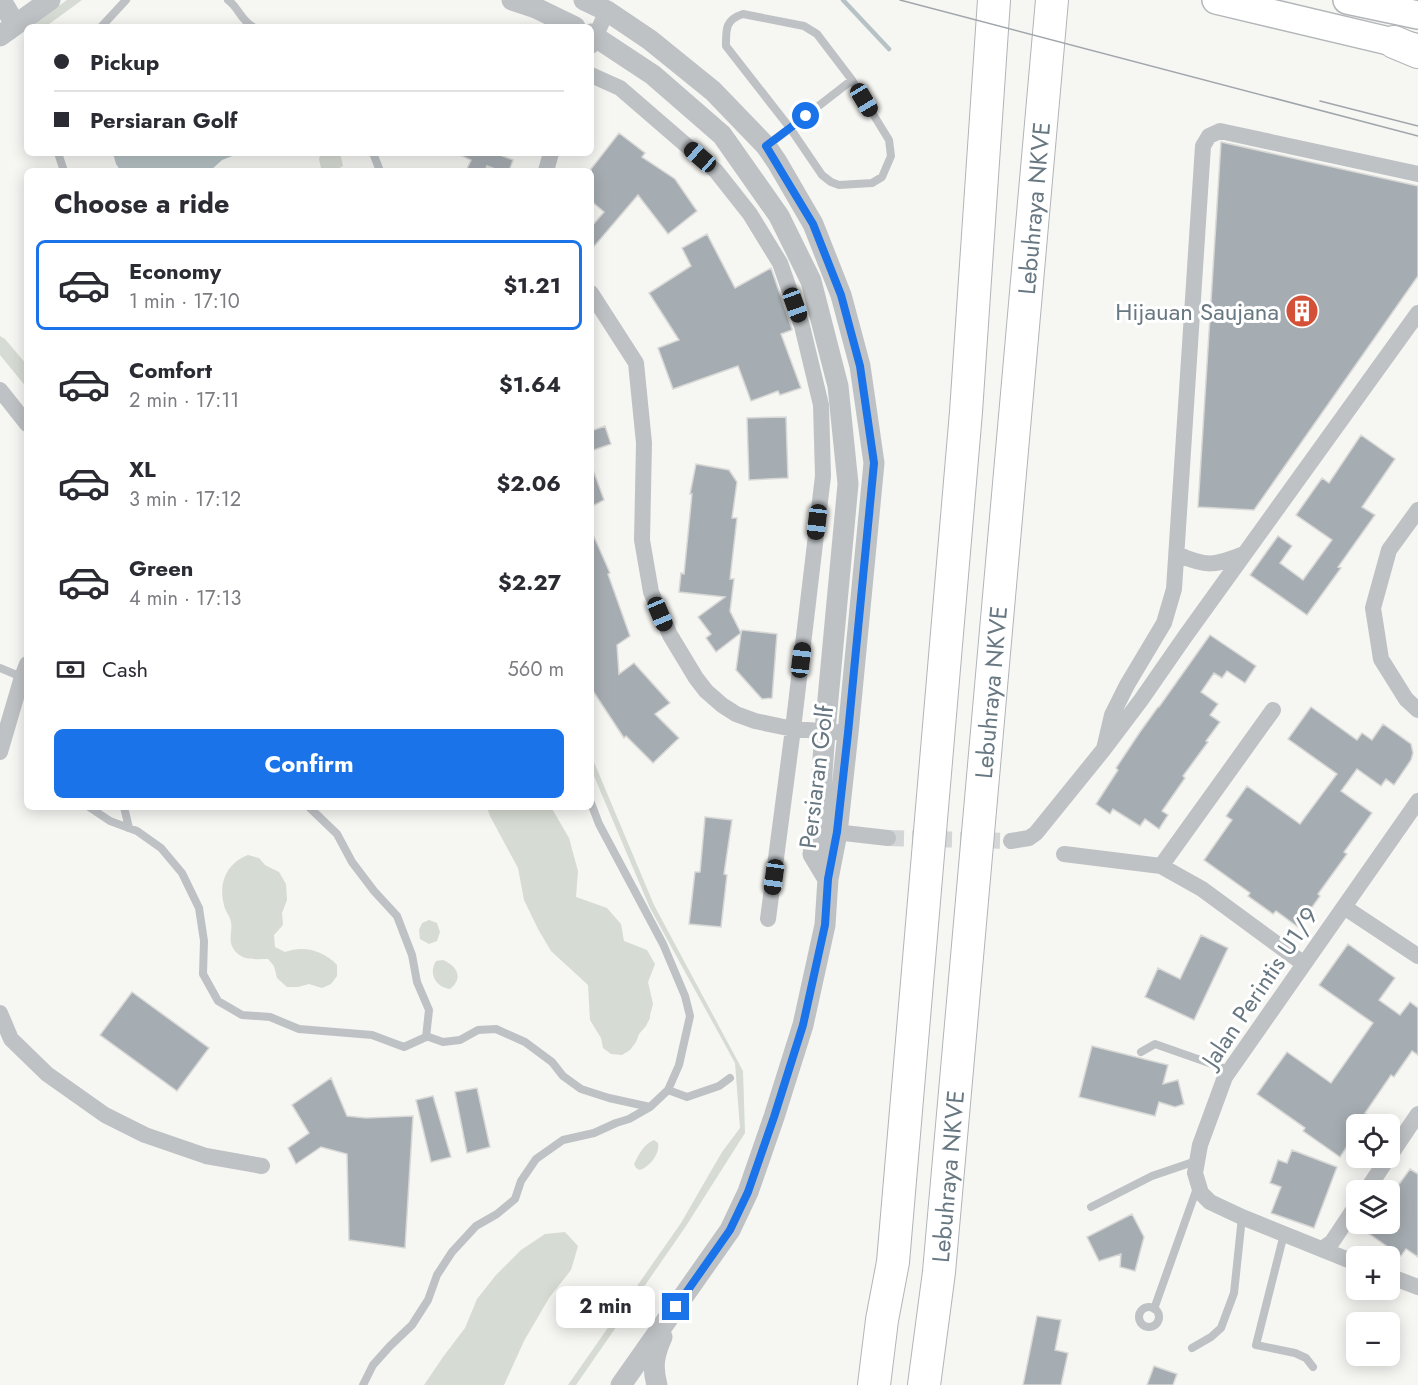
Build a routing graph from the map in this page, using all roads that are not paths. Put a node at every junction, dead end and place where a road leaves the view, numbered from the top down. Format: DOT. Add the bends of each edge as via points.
graph roads {
  1 [pos="50,0"];
  2 [pos="126,0"];
  3 [pos="228,0"];
  4 [pos="512,0"];
  5 [pos="584,0"];
  6 [pos="1216,0"];
  7 [pos="1347,0"];
  8 [pos="994,1"];
  9 [pos="2,2"];
  10 [pos="1051,6"];
  11 [pos="607,11"];
  12 [pos="1418,15"];
  13 [pos="104,24"];
  14 [pos="248,24"];
  15 [pos="569,24"];
  16 [pos="8,30"];
  17 [pos="594,35"];
  18 [pos="594,40"];
  19 [pos="1410,47"];
  20 [pos="594,76"];
  21 [pos="852,80"];
  22 [pos="790,128"];
  23 [pos="766,146"];
  24 [pos="1418,174"];
  25 [pos="594,297"];
  26 [pos="1418,313"];
  27 [pos="0,390"];
  28 [pos="24,420"];
  29 [pos="1418,510"];
  30 [pos="1177,554"];
  31 [pos="1244,554"];
  32 [pos="0,668"];
  33 [pos="24,674"];
  34 [pos="24,677"];
  35 [pos="1273,710"];
  36 [pos="1418,710"];
  37 [pos="793,729"];
  38 [pos="825,731"];
  39 [pos="848,733"];
  40 [pos="1104,749"];
  41 [pos="0,752"];
  42 [pos="1418,801"];
  43 [pos="94,810"];
  44 [pos="125,810"];
  45 [pos="312,810"];
  46 [pos="594,810"];
  47 [pos="129,828"];
  48 [pos="827,831"];
  49 [pos="888,838"];
  50 [pos="1011,842"];
  51 [pos="1064,854"];
  52 [pos="1161,866"];
  53 [pos="1344,907"];
  54 [pos="768,920"];
  55 [pos="1418,956"];
  56 [pos="1304,964"];
  57 [pos="0,1013"];
  58 [pos="426,1036"];
  59 [pos="1141,1052"];
  60 [pos="1229,1070"];
  61 [pos="730,1078"];
  62 [pos="668,1090"];
  63 [pos="650,1107"];
  64 [pos="1418,1114"];
  65 [pos="1400,1141"];
  66 [pos="1197,1161"];
  67 [pos="262,1166"];
  68 [pos="1198,1184"];
  69 [pos="1091,1207"];
  70 [pos="1242,1217"];
  71 [pos="1346,1221"];
  72 [pos="1284,1234"];
  73 [pos="1322,1249"];
  74 [pos="1346,1259"];
  75 [pos="1400,1280"];
  76 [pos="1418,1287"];
  77 [pos="676,1307"];
  78 [pos="1154,1309"];
  79 [pos="1192,1348"];
  80 [pos="1313,1367"];
  81 [pos="627,1377"];
  82 [pos="363,1385"];
  83 [pos="655,1385"];
  84 [pos="874,1385"];
  85 [pos="924,1385"];
  1 -- 16 [label="street"];
  2 -- 13 [label="lane"];
  3 -- 14 [label="lane"];
  4 -- 15 [label="street"];
  5 -- 11 [label="street, Persiaran Golf"];
  6 -- 19 [label="main road"];
  7 -- 12 [label="main road"];
  8 -- 84 [label="highway, Lebuhraya NKVE" via="966,412 894,1262"];
  9 -- 16 [label="street"];
  10 -- 85 [label="highway, Lebuhraya NKVE" via="939,1272"];
  11 -- 17 [label="street"];
  11 -- 23 [label="street, Persiaran Golf" via="713,91"];
  18 -- 38 [label="street, Persiaran Golf" via="653,75 722,135 779,216 811,281 838,386 848,484"];
  20 -- 37 [label="street" via="620,88 716,171 750,214 780,263 802,326 821,405 823,476"];
  21 -- 22 [label="lane"];
  21 -- 22 [label="lane" via="889,140 891,156 882,177 872,183 831,182"];
  21 -- 22 [label="lane" via="817,34 804,26 743,14 734,17 726,30 726,46"];
  22 -- 23 [label="lane"];
  23 -- 39 [label="street, Persiaran Golf" via="813,224 841,295 860,366 874,463"];
  24 -- 30 [label="street" via="1220,131 1209,136 1203,146"];
  25 -- 37 [label="street" via="636,363 644,443 642,540 651,592 670,635 696,678 722,705 755,721"];
  26 -- 31 [label="street"];
  27 -- 28 [label="street"];
  29 -- 36 [label="street" via="1389,550 1373,608 1381,659 1406,699"];
  30 -- 31 [label="street" via="1207,565"];
  30 -- 40 [label="street" via="1174,589 1164,623 1112,715"];
  31 -- 40 [label="street"];
  32 -- 33 [label="lane"];
  34 -- 41 [label="street"];
  35 -- 52 [label="street"];
  37 -- 38 [label="street"];
  37 -- 54 [label="street"];
  38 -- 39 [label="street"];
  38 -- 48 [label="street, Persiaran Golf"];
  39 -- 48 [label="street, Persiaran Golf"];
  40 -- 50 [label="street" via="1036,833"];
  42 -- 53 [label="street, Jalan Perintis U1/9"];
  43 -- 47 [label="lane"];
  44 -- 47 [label="lane"];
  45 -- 58 [label="lane" via="337,834 352,862 397,916 429,1010"];
  46 -- 62 [label="lane" via="663,944 685,996 690,1016 686,1040"];
  47 -- 58 [label="lane" via="161,848 182,873 199,908 203,974 218,1002 242,1015 270,1017 299,1029 372,1035 404,1047"];
  48 -- 49 [label="street"];
  48 -- 77 [label="street, Persiaran Golf" via="813,854 828,879 825,925 803,1025 774,1117 730,1230"];
  51 -- 52 [label="street"];
  52 -- 56 [label="street" via="1202,889"];
  53 -- 55 [label="street"];
  53 -- 56 [label="street, Jalan Perintis U1/9"];
  56 -- 60 [label="street, Jalan Perintis U1/9"];
  57 -- 67 [label="street" via="11,1039 46,1074 105,1115 145,1135 206,1156"];
  58 -- 63 [label="lane" via="443,1042 460,1040 478,1030 496,1029 525,1042 581,1089"];
  59 -- 60 [label="lane" via="1155,1044"];
  60 -- 66 [label="street, Jalan Perintis U1/9"];
  61 -- 62 [label="lane" via="687,1097"];
  62 -- 63 [label="lane"];
  63 -- 82 [label="lane" via="594,1133 563,1140 536,1159 521,1181 515,1199 476,1226 452,1251 412,1325 373,1365"];
  64 -- 65 [label="street"];
  66 -- 68 [label="street, Jalan Perintis U1/9"];
  66 -- 69 [label="lane" via="1152,1176"];
  68 -- 70 [label="street" via="1210,1202"];
  68 -- 78 [label="lane"];
  70 -- 72 [label="street"];
  70 -- 79 [label="lane" via="1234,1293 1221,1328"];
  71 -- 73 [label="street" via="1332,1242"];
  72 -- 73 [label="street"];
  72 -- 80 [label="lane" via="1256,1345 1295,1353"];
  73 -- 74 [label="street"];
  75 -- 76 [label="street"];
  77 -- 81 [label="street, Persiaran Golf"];
  77 -- 83 [label="street" via="655,1354"];
  81 -- 83 [label="street"];
}
